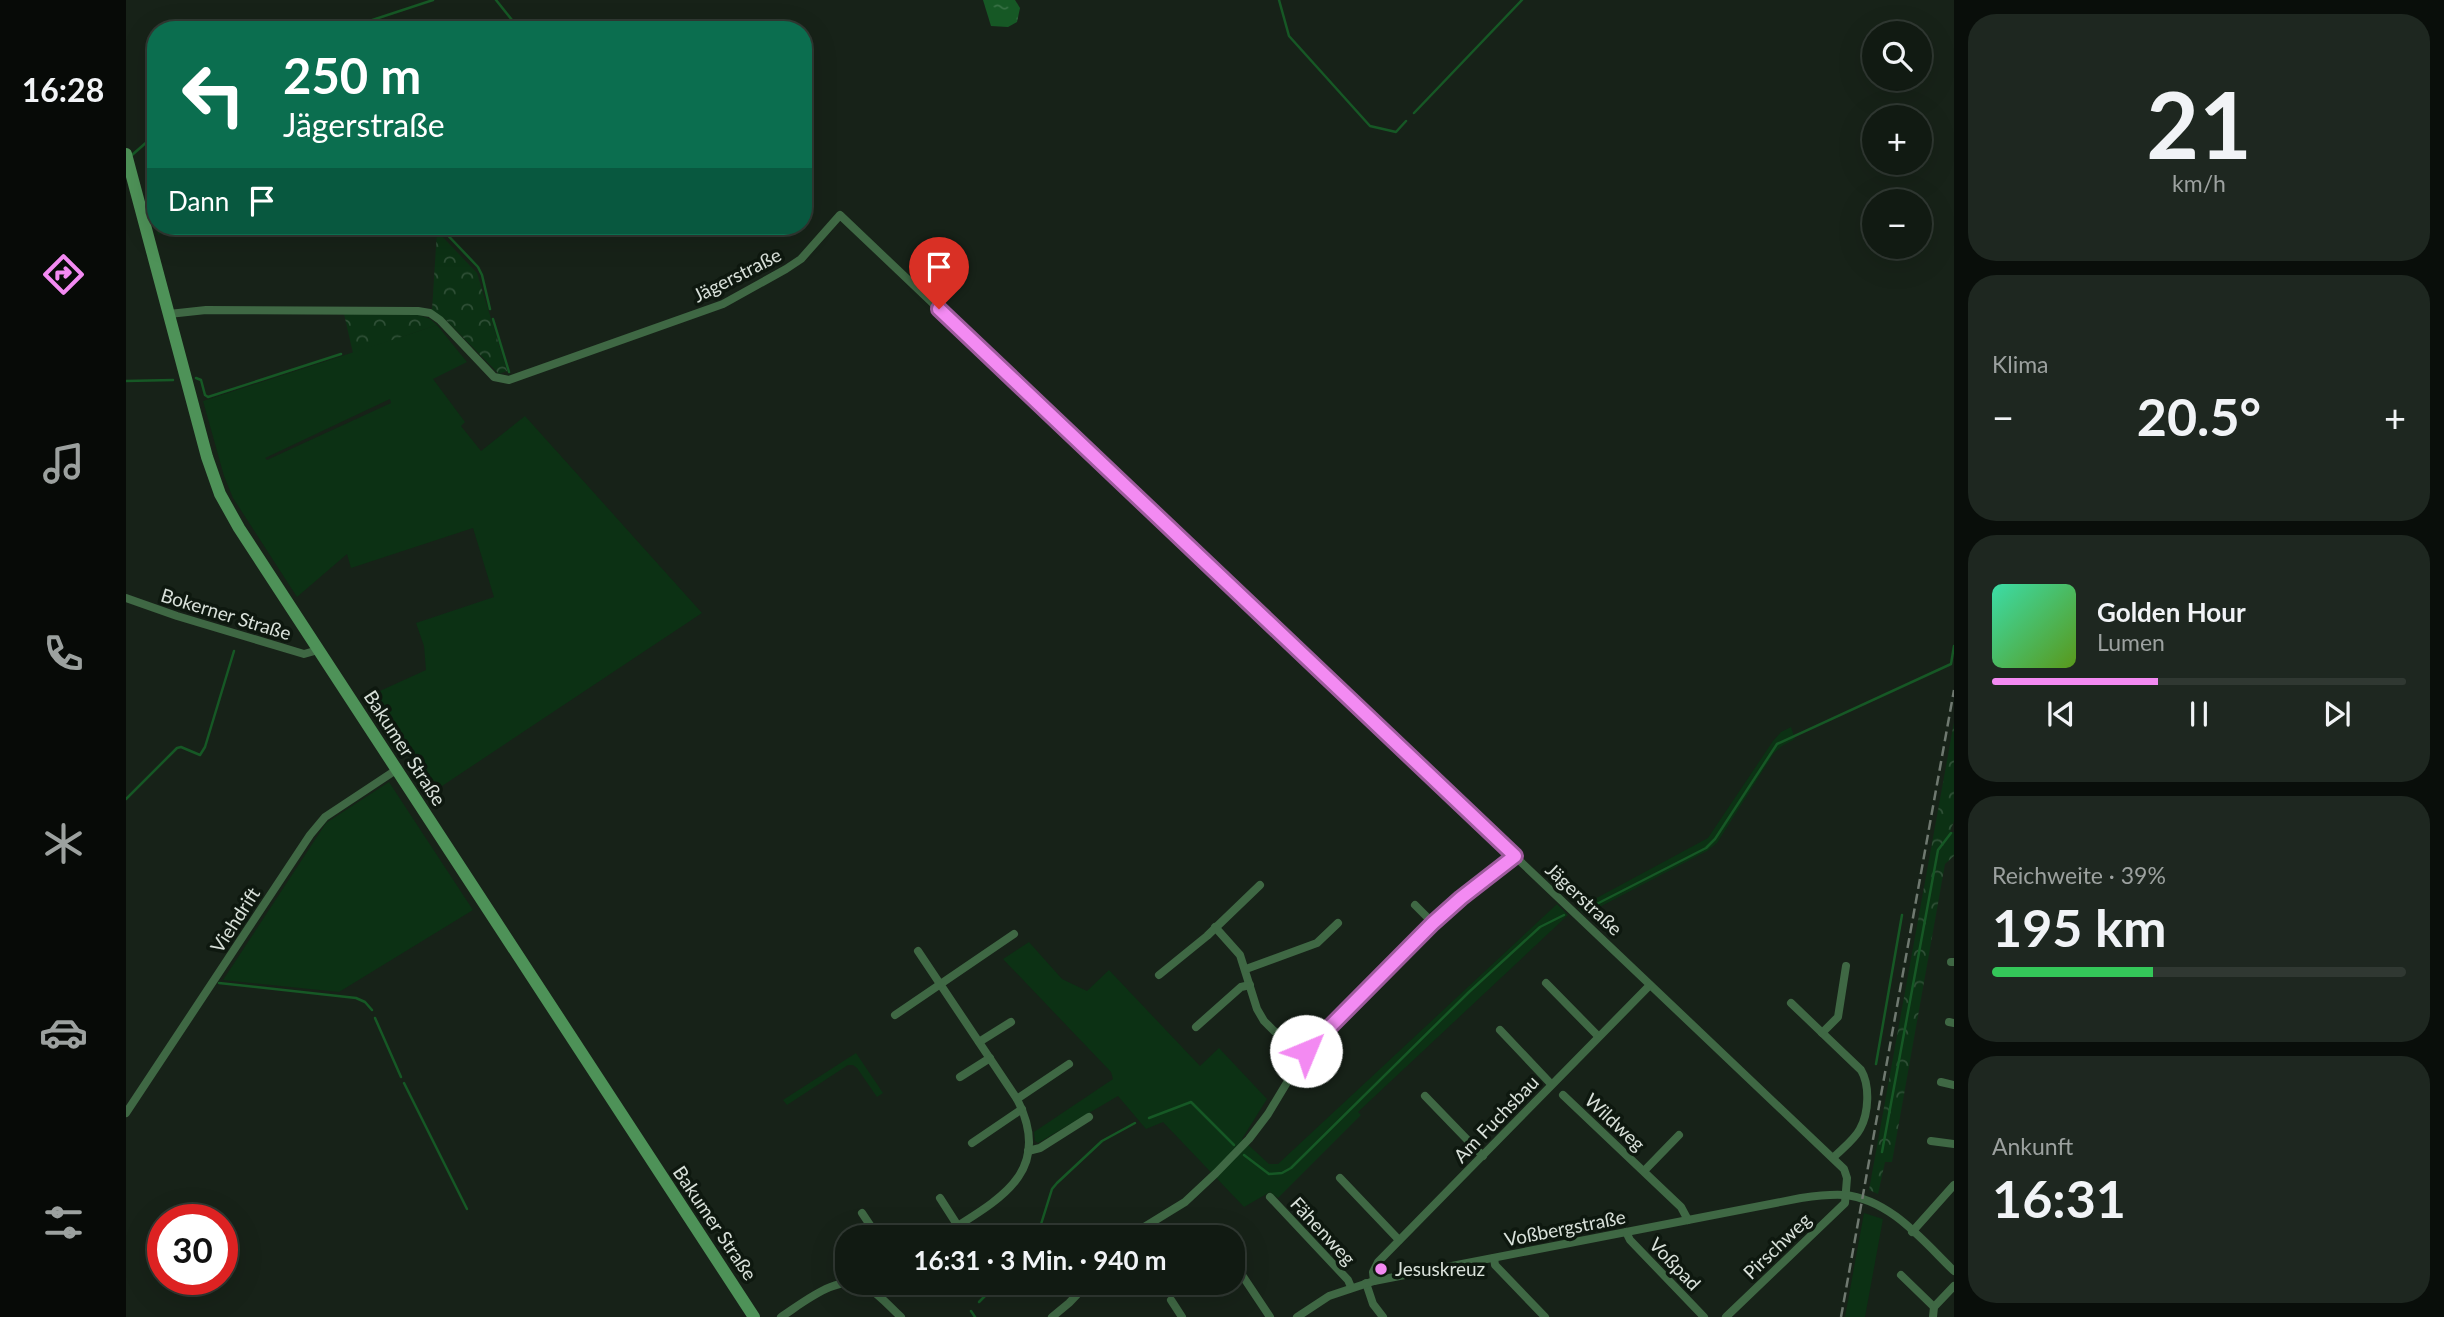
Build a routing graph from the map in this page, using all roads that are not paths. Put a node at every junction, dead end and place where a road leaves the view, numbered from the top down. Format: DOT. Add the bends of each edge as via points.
graph roads {
  1 [pos="126,154"];
  2 [pos="147,232"];
  3 [pos="148,235"];
  4 [pos="169,314"];
  5 [pos="126,598"];
  6 [pos="318,650"];
  7 [pos="396,770"];
  8 [pos="1515,856"];
  9 [pos="1260,885"];
  10 [pos="1415,905"];
  11 [pos="1338,923"];
  12 [pos="1433,923"];
  13 [pos="1215,927"];
  14 [pos="1014,934"];
  15 [pos="918,951"];
  16 [pos="1846,966"];
  17 [pos="1246,969"];
  18 [pos="1159,975"];
  19 [pos="1546,983"];
  20 [pos="941,985"];
  21 [pos="1250,985"];
  22 [pos="1650,985"];
  23 [pos="1791,1003"];
  24 [pos="895,1015"];
  25 [pos="1011,1022"];
  26 [pos="1196,1027"];
  27 [pos="1500,1030"];
  28 [pos="1822,1033"];
  29 [pos="1598,1036"];
  30 [pos="979,1042"];
  31 [pos="1306,1051"];
  32 [pos="989,1058"];
  33 [pos="1069,1064"];
  34 [pos="960,1077"];
  35 [pos="1941,1082"];
  36 [pos="1551,1084"];
  37 [pos="1954,1085"];
  38 [pos="1563,1095"];
  39 [pos="1425,1096"];
  40 [pos="1017,1098"];
  41 [pos="1022,1109"];
  42 [pos="126,1113"];
  43 [pos="1089,1117"];
  44 [pos="1679,1135"];
  45 [pos="1931,1141"];
  46 [pos="972,1143"];
  47 [pos="1954,1144"];
  48 [pos="1028,1151"];
  49 [pos="1483,1156"];
  50 [pos="1833,1157"];
  51 [pos="1644,1171"];
  52 [pos="1340,1178"];
  53 [pos="1954,1185"];
  54 [pos="1846,1195"];
  55 [pos="1270,1197"];
  56 [pos="940,1198"];
  57 [pos="862,1213"];
  58 [pos="1688,1220"];
  59 [pos="870,1225"];
  60 [pos="957,1225"];
  61 [pos="959,1225"];
  62 [pos="1148,1225"];
  63 [pos="1912,1231"];
  64 [pos="1626,1232"];
  65 [pos="1399,1240"];
  66 [pos="1494,1258"];
  67 [pos="1954,1271"];
  68 [pos="1901,1275"];
  69 [pos="1245,1278"];
  70 [pos="1370,1282"];
  71 [pos="1954,1286"];
  72 [pos="835,1287"];
  73 [pos="1351,1287"];
  74 [pos="880,1295"];
  75 [pos="1077,1295"];
  76 [pos="1171,1300"];
  77 [pos="1934,1307"];
  78 [pos="754,1317"];
  79 [pos="781,1317"];
  80 [pos="901,1317"];
  81 [pos="1052,1317"];
  82 [pos="1182,1317"];
  83 [pos="1270,1317"];
  84 [pos="1297,1317"];
  85 [pos="1383,1317"];
  86 [pos="1545,1317"];
  87 [pos="1704,1317"];
  88 [pos="1726,1317"];
  89 [pos="1933,1317"];
  1 -- 2 [label="main road, Bakumer Straße"];
  3 -- 4 [label="main road, Bakumer Straße"];
  4 -- 6 [label="main road, Bakumer Straße" via="220,494"];
  4 -- 8 [label="street, Jägerstraße" via="206,310 430,313 494,377 509,380 723,304 801,259 840,215"];
  5 -- 6 [label="street, Bokerner Straße" via="304,654"];
  6 -- 7 [label="main road, Bakumer Straße"];
  7 -- 42 [label="street, Viehdrift" via="325,817 310,835"];
  7 -- 78 [label="main road, Bakumer Straße"];
  8 -- 12 [label="street"];
  8 -- 22 [label="street, Jägerstraße"];
  9 -- 13 [label="street"];
  10 -- 12 [label="street"];
  11 -- 17 [label="street" via="1317,943"];
  12 -- 31 [label="street"];
  13 -- 17 [label="street"];
  13 -- 18 [label="street"];
  14 -- 20 [label="street"];
  15 -- 20 [label="street"];
  16 -- 28 [label="street" via="1838,1017"];
  17 -- 21 [label="street"];
  19 -- 29 [label="street"];
  20 -- 24 [label="street"];
  20 -- 30 [label="street"];
  21 -- 26 [label="street" via="1241,987"];
  21 -- 31 [label="street" via="1264,1021"];
  22 -- 29 [label="street, Am Fuchsbau"];
  22 -- 50 [label="street, Jägerstraße"];
  23 -- 28 [label="street"];
  25 -- 30 [label="street"];
  27 -- 36 [label="street"];
  28 -- 50 [label="street" via="1861,1070 1868,1089 1860,1129"];
  29 -- 36 [label="street, Am Fuchsbau"];
  30 -- 32 [label="street"];
  31 -- 62 [label="street" via="1249,1139 1185,1202"];
  32 -- 34 [label="street"];
  32 -- 40 [label="street"];
  33 -- 40 [label="street"];
  35 -- 37 [label="street"];
  36 -- 49 [label="street, Am Fuchsbau"];
  38 -- 51 [label="street, Wildweg"];
  39 -- 49 [label="street"];
  40 -- 41 [label="street"];
  41 -- 46 [label="street"];
  41 -- 48 [label="street" via="1029,1133"];
  43 -- 48 [label="street"];
  44 -- 51 [label="street, Wildweg"];
  45 -- 47 [label="street"];
  48 -- 61 [label="street" via="1009,1191"];
  49 -- 65 [label="street, Am Fuchsbau"];
  50 -- 54 [label="street, Jägerstraße" via="1844,1169"];
  51 -- 58 [label="street, Wildweg"];
  52 -- 65 [label="street"];
  53 -- 63 [label="street"];
  54 -- 58 [label="street, Voßbergstraße" via="1801,1198"];
  54 -- 63 [label="street" via="1883,1207"];
  54 -- 88 [label="street, Pirschweg" via="1845,1203"];
  55 -- 73 [label="street, Fähenweg"];
  56 -- 60 [label="street"];
  57 -- 59 [label="street"];
  58 -- 64 [label="street, Voßbergstraße"];
  63 -- 67 [label="street"];
  64 -- 66 [label="street, Voßbergstraße"];
  64 -- 87 [label="street, Voßpad"];
  65 -- 70 [label="street, Am Fuchsbau" via="1378,1262"];
  66 -- 70 [label="street, Voßbergstraße"];
  66 -- 86 [label="street" via="1495,1265"];
  68 -- 77 [label="street"];
  69 -- 83 [label="street"];
  70 -- 73 [label="street, Voßbergstraße"];
  70 -- 85 [label="street" via="1373,1304"];
  71 -- 77 [label="street"];
  72 -- 79 [label="street"];
  73 -- 84 [label="street, Voßbergstraße"];
  74 -- 80 [label="street"];
  75 -- 81 [label="street"];
  76 -- 82 [label="street"];
  77 -- 89 [label="street"];
}
